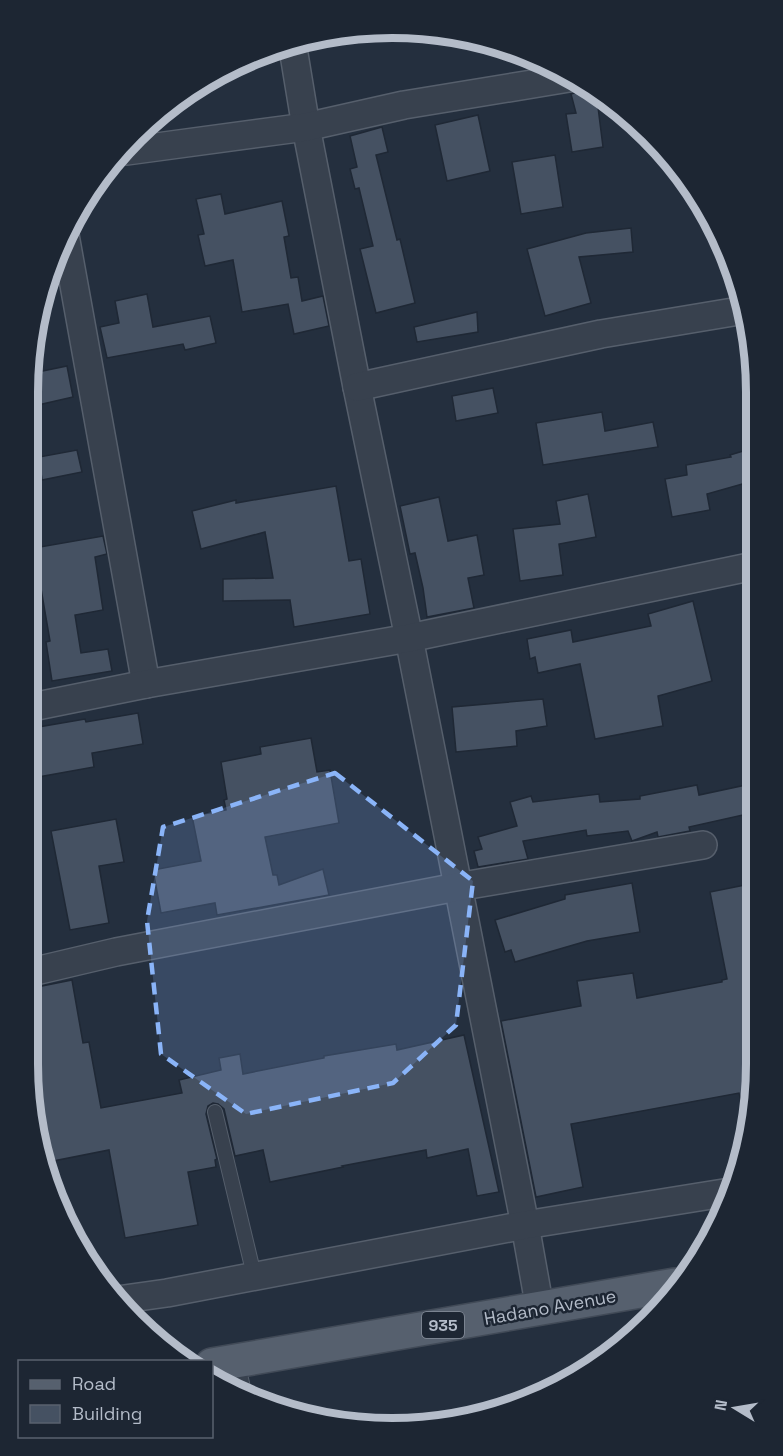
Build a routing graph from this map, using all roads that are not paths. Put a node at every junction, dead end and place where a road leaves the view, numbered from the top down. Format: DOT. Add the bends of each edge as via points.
graph roads {
  1 [pos="294,52"];
  2 [pos="558,80"];
  3 [pos="306,126"];
  4 [pos="132,150"];
  5 [pos="67,249"];
  6 [pos="736,311"];
  7 [pos="357,387"];
  8 [pos="746,568"];
  9 [pos="409,638"];
  10 [pos="146,684"];
  11 [pos="38,706"];
  12 [pos="703,845"];
  13 [pos="457,887"];
  14 [pos="38,970"];
  15 [pos="215,1112"];
  16 [pos="721,1193"];
  17 [pos="525,1225"];
  18 [pos="254,1275"];
  19 [pos="667,1286"];
  20 [pos="126,1299"];
  21 [pos="540,1309"];
  22 [pos="224,1363"];
  23 [pos="238,1383"];
  1 -- 3 [label="street"];
  2 -- 3 [label="street"];
  3 -- 4 [label="street"];
  3 -- 7 [label="street"];
  5 -- 10 [label="street"];
  6 -- 7 [label="street" via="601,334"];
  7 -- 9 [label="street"];
  8 -- 9 [label="street"];
  9 -- 10 [label="street"];
  9 -- 13 [label="street"];
  10 -- 11 [label="street"];
  12 -- 13 [label="street"];
  13 -- 14 [label="street"];
  13 -- 17 [label="street"];
  15 -- 18 [label="lane"];
  16 -- 17 [label="street"];
  17 -- 18 [label="street"];
  17 -- 21 [label="street"];
  18 -- 20 [label="street"];
  19 -- 21 [label="main road, Hadano Avenue / 935"];
  21 -- 22 [label="main road, Hadano Avenue / 935"];
  22 -- 23 [label="lane"];
}
